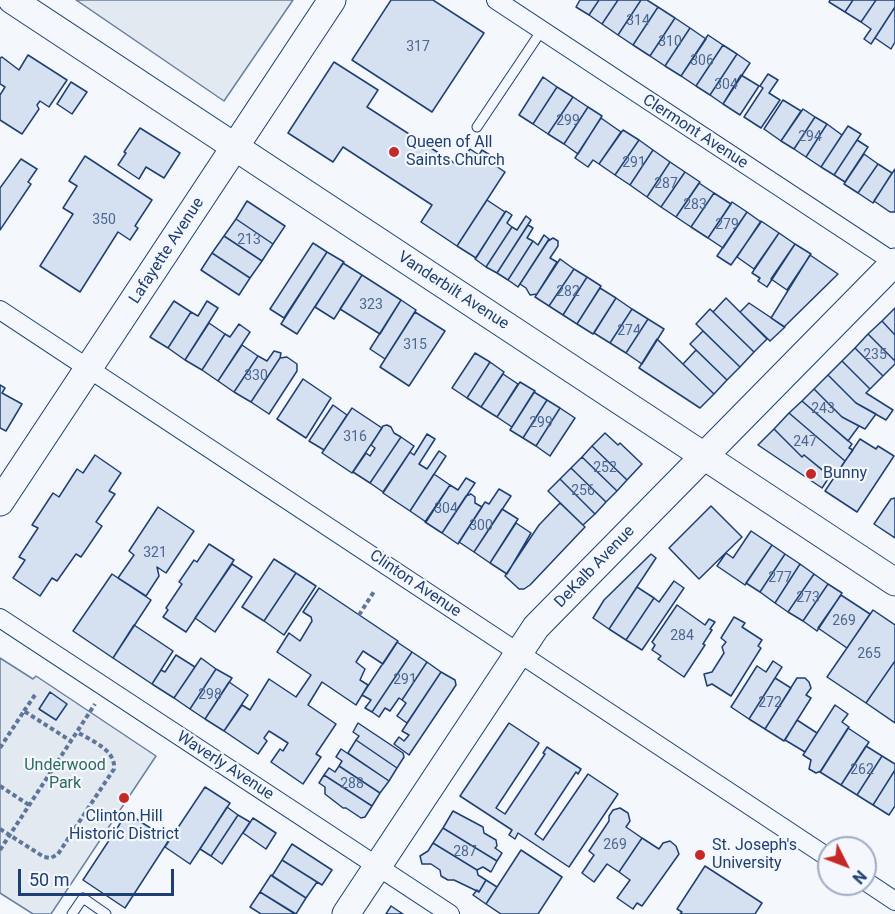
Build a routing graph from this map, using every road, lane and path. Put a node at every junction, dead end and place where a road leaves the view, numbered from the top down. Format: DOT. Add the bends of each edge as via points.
graph roads {
  1 [pos="12,0"];
  2 [pos="332,0"];
  3 [pos="496,0"];
  4 [pos="542,30"];
  5 [pos="477,127"];
  6 [pos="235,147"];
  7 [pos="895,263"];
  8 [pos="0,310"];
  9 [pos="89,369"];
  10 [pos="703,455"];
  11 [pos="0,502"];
  12 [pos="895,582"];
  13 [pos="375,590"];
  14 [pos="359,615"];
  15 [pos="0,618"];
  16 [pos="519,653"];
  17 [pos="35,695"];
  18 [pos="96,704"];
  19 [pos="24,711"];
  20 [pos="77,732"];
  21 [pos="71,741"];
  22 [pos="0,748"];
  23 [pos="0,786"];
  24 [pos="29,805"];
  25 [pos="0,829"];
  26 [pos="9,835"];
  27 [pos="0,850"];
  28 [pos="817,850"];
  29 [pos="378,867"];
  30 [pos="877,889"];
  31 [pos="895,901"];
  32 [pos="72,914"];
  33 [pos="106,914"];
  34 [pos="346,914"];
  35 [pos="450,914"];
  1 -- 6 [label="main road, Vanderbilt Avenue"];
  2 -- 6 [label="main road, Lafayette Avenue"];
  3 -- 4 [label="street, Clermont Avenue"];
  4 -- 5 [label="lane"];
  4 -- 7 [label="street, Clermont Avenue"];
  6 -- 9 [label="main road, Lafayette Avenue"];
  6 -- 10 [label="main road, Vanderbilt Avenue"];
  7 -- 10 [label="main road, DeKalb Avenue"];
  8 -- 9 [label="street, Clinton Avenue"];
  9 -- 11 [label="main road, Lafayette Avenue"];
  9 -- 16 [label="street, Clinton Avenue"];
  10 -- 12 [label="main road, Vanderbilt Avenue"];
  10 -- 16 [label="main road, DeKalb Avenue" via="536,627"];
  13 -- 14 [label="path"];
  15 -- 29 [label="street, Waverly Avenue"];
  16 -- 28 [label="street, Clinton Avenue"];
  16 -- 29 [label="main road, DeKalb Avenue"];
  17 -- 19 [label="path"];
  18 -- 20 [label="path"];
  19 -- 21 [label="path"];
  19 -- 22 [label="path"];
  20 -- 21 [label="path"];
  20 -- 26 [label="path" via="111,754 115,761 114,769 64,845 58,854 44,857"];
  21 -- 24 [label="path"];
  23 -- 24 [label="path"];
  24 -- 26 [label="path"];
  25 -- 26 [label="path"];
  26 -- 27 [label="path"];
  29 -- 34 [label="main road, DeKalb Avenue"];
  29 -- 35 [label="street, Waverly Avenue"];
  30 -- 31 [label="street"];
  32 -- 33 [label="lane" via="83,898"];
}
